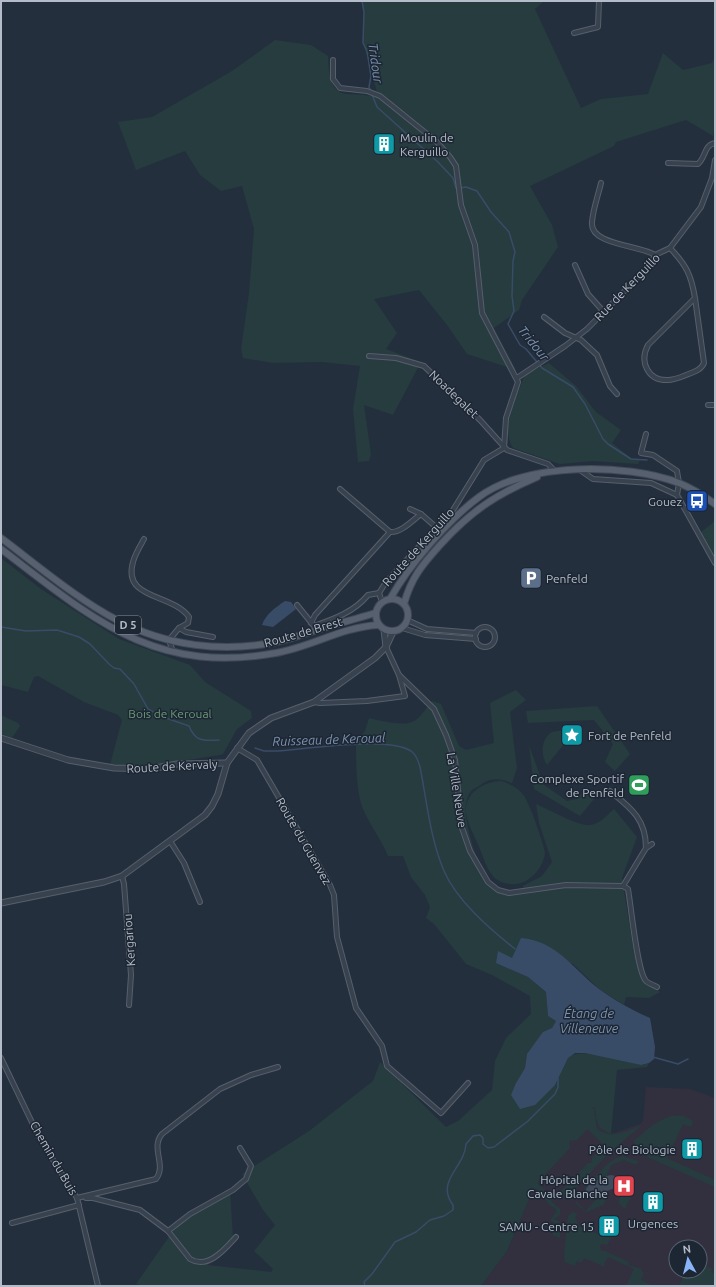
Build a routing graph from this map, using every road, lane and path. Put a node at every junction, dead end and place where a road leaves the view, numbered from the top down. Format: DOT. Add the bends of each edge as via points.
graph roads {
  1 [pos="599,1"];
  2 [pos="574,33"];
  3 [pos="333,60"];
  4 [pos="715,143"];
  5 [pos="715,160"];
  6 [pos="668,162"];
  7 [pos="713,178"];
  8 [pos="601,183"];
  9 [pos="670,248"];
  10 [pos="655,255"];
  11 [pos="575,265"];
  12 [pos="695,298"];
  13 [pos="603,311"];
  14 [pos="544,316"];
  15 [pos="576,337"];
  16 [pos="369,356"];
  17 [pos="517,378"];
  18 [pos="617,394"];
  19 [pos="708,405"];
  20 [pos="715,405"];
  21 [pos="646,434"];
  22 [pos="504,448"];
  23 [pos="580,470"];
  24 [pos="555,471"];
  25 [pos="546,473"];
  26 [pos="679,483"];
  27 [pos="340,489"];
  28 [pos="677,495"];
  29 [pos="715,504"];
  30 [pos="410,509"];
  31 [pos="421,514"];
  32 [pos="437,528"];
  33 [pos="390,532"];
  34 [pos="1,538"];
  35 [pos="144,539"];
  36 [pos="1,549"];
  37 [pos="715,563"];
  38 [pos="379,593"];
  39 [pos="390,599"];
  40 [pos="382,602"];
  41 [pos="404,604"];
  42 [pos="297,605"];
  43 [pos="375,613"];
  44 [pos="407,620"];
  45 [pos="311,623"];
  46 [pos="378,625"];
  47 [pos="179,628"];
  48 [pos="402,628"];
  49 [pos="384,630"];
  50 [pos="393,632"];
  51 [pos="476,632"];
  52 [pos="213,637"];
  53 [pos="476,639"];
  54 [pos="169,640"];
  55 [pos="386,647"];
  56 [pos="173,652"];
  57 [pos="400,675"];
  58 [pos="314,702"];
  59 [pos="1,738"];
  60 [pos="237,748"];
  61 [pos="227,763"];
  62 [pos="610,791"];
  63 [pos="170,842"];
  64 [pos="652,844"];
  65 [pos="646,848"];
  66 [pos="122,876"];
  67 [pos="623,886"];
  68 [pos="200,902"];
  69 [pos="1,903"];
  70 [pos="657,987"];
  71 [pos="129,1005"];
  72 [pos="1,1058"];
  73 [pos="278,1067"];
  74 [pos="468,1083"];
  75 [pos="240,1148"];
  76 [pos="77,1198"];
  77 [pos="79,1205"];
  78 [pos="12,1223"];
  79 [pos="168,1231"];
  80 [pos="236,1237"];
  81 [pos="98,1286"];
  1 -- 2 [label="street" via="598,26"];
  3 -- 17 [label="street" via="333,79 340,88 380,96 437,142 456,166 461,205 478,260 482,313"];
  4 -- 6 [label="street" via="710,144 698,164"];
  5 -- 7 [label="street, Rue de Kerguillo"];
  7 -- 9 [label="street, Rue de Kerguillo" via="700,207"];
  8 -- 10 [label="street" via="591,223 596,235"];
  9 -- 10 [label="street, Rue de Kerguillo"];
  9 -- 12 [label="street" via="688,271"];
  10 -- 13 [label="street, Rue de Kerguillo" via="650,266"];
  11 -- 13 [label="street" via="588,294"];
  12 -- 12 [label="street" via="645,350 643,357 648,371 661,380 674,379 702,368 704,363"];
  13 -- 15 [label="street, Rue de Kerguillo"];
  14 -- 15 [label="street" via="565,333"];
  15 -- 17 [label="street, Rue de Kerguillo"];
  15 -- 18 [label="street" via="597,355 610,386"];
  16 -- 22 [label="street, Noadegalet" via="396,358 424,366 480,420"];
  17 -- 22 [label="street" via="518,386 506,418"];
  19 -- 20 [label="street"];
  21 -- 26 [label="street" via="641,453 653,455 677,471"];
  22 -- 24 [label="street" via="548,464"];
  22 -- 32 [label="street, Route de Kerguillo" via="484,460 457,504"];
  23 -- 24 [label="main road"];
  23 -- 26 [label="main road" via="636,472"];
  23 -- 28 [label="street" via="593,479 651,483"];
  24 -- 25 [label="main road"];
  25 -- 39 [label="main road" via="510,482 480,496 428,547 402,578"];
  25 -- 41 [label="main road" via="491,499 466,518 422,566 409,585"];
  26 -- 28 [label="street"];
  26 -- 29 [label="main road"];
  27 -- 33 [label="street"];
  28 -- 37 [label="street"];
  30 -- 31 [label="street"];
  31 -- 32 [label="street"];
  31 -- 33 [label="street" via="399,530"];
  32 -- 38 [label="street, Route de Kerguillo" via="386,582"];
  33 -- 45 [label="street" via="315,615"];
  34 -- 54 [label="main road, Route de Brest / D 5" via="117,620"];
  35 -- 47 [label="street" via="133,562 131,574 134,583 138,589 175,604 186,613 189,617 188,622"];
  36 -- 56 [label="main road, Route de Brest / D 5" via="112,629 142,644"];
  38 -- 40 [label="street"];
  38 -- 45 [label="street" via="368,595 361,603 333,619 314,626"];
  39 -- 40 [label="main road"];
  39 -- 41 [label="main road"];
  40 -- 43 [label="main road"];
  41 -- 44 [label="main road"];
  42 -- 45 [label="street"];
  43 -- 46 [label="main road"];
  43 -- 54 [label="main road, Route de Brest / D 5" via="260,645 233,648"];
  44 -- 48 [label="main road"];
  44 -- 51 [label="street" via="427,629"];
  46 -- 49 [label="main road"];
  46 -- 56 [label="main road, Route de Brest / D 5" via="353,629 283,652 263,655 235,658"];
  47 -- 52 [label="street" via="186,632"];
  47 -- 54 [label="street"];
  48 -- 50 [label="main road"];
  48 -- 53 [label="street" via="425,636"];
  49 -- 50 [label="main road"];
  49 -- 55 [label="street"];
  50 -- 55 [label="street"];
  51 -- 53 [label="street"];
  51 -- 53 [label="street" via="487,627 493,630 495,637 493,643 486,647 480,645"];
  54 -- 56 [label="street"];
  55 -- 57 [label="street"];
  55 -- 58 [label="street" via="375,658"];
  57 -- 58 [label="street" via="405,696"];
  57 -- 67 [label="street, La Ville Neuve" via="434,709 446,735 455,760 462,828 470,851 488,882 498,890 509,893 566,886"];
  58 -- 60 [label="street" via="262,723 249,733"];
  59 -- 61 [label="street, Route de Kervaly" via="68,760 114,768 150,769 176,764"];
  60 -- 61 [label="street"];
  60 -- 74 [label="street, Route du Guenvez" via="257,760 330,885 334,895 337,937 356,1008 382,1046 387,1066 441,1113"];
  61 -- 63 [label="street" via="212,806 205,815"];
  62 -- 65 [label="street" via="633,810 643,826"];
  63 -- 66 [label="street"];
  63 -- 68 [label="street" via="184,863"];
  64 -- 65 [label="street"];
  65 -- 67 [label="street"];
  66 -- 69 [label="street"];
  66 -- 71 [label="street, Kergariou" via="131,975"];
  67 -- 70 [label="street" via="628,889 642,973 646,981"];
  72 -- 76 [label="street, Chemin du Buis" via="40,1139"];
  73 -- 76 [label="street" via="251,1075 220,1089 162,1134 157,1145 161,1167 156,1179"];
  75 -- 79 [label="street" via="251,1166 246,1179"];
  76 -- 77 [label="street, Chemin du Buis"];
  76 -- 79 [label="street" via="94,1198 140,1210"];
  77 -- 78 [label="street"];
  77 -- 81 [label="street, Chemin du Buis"];
  79 -- 80 [label="street" via="195,1262 222,1253"];
}
